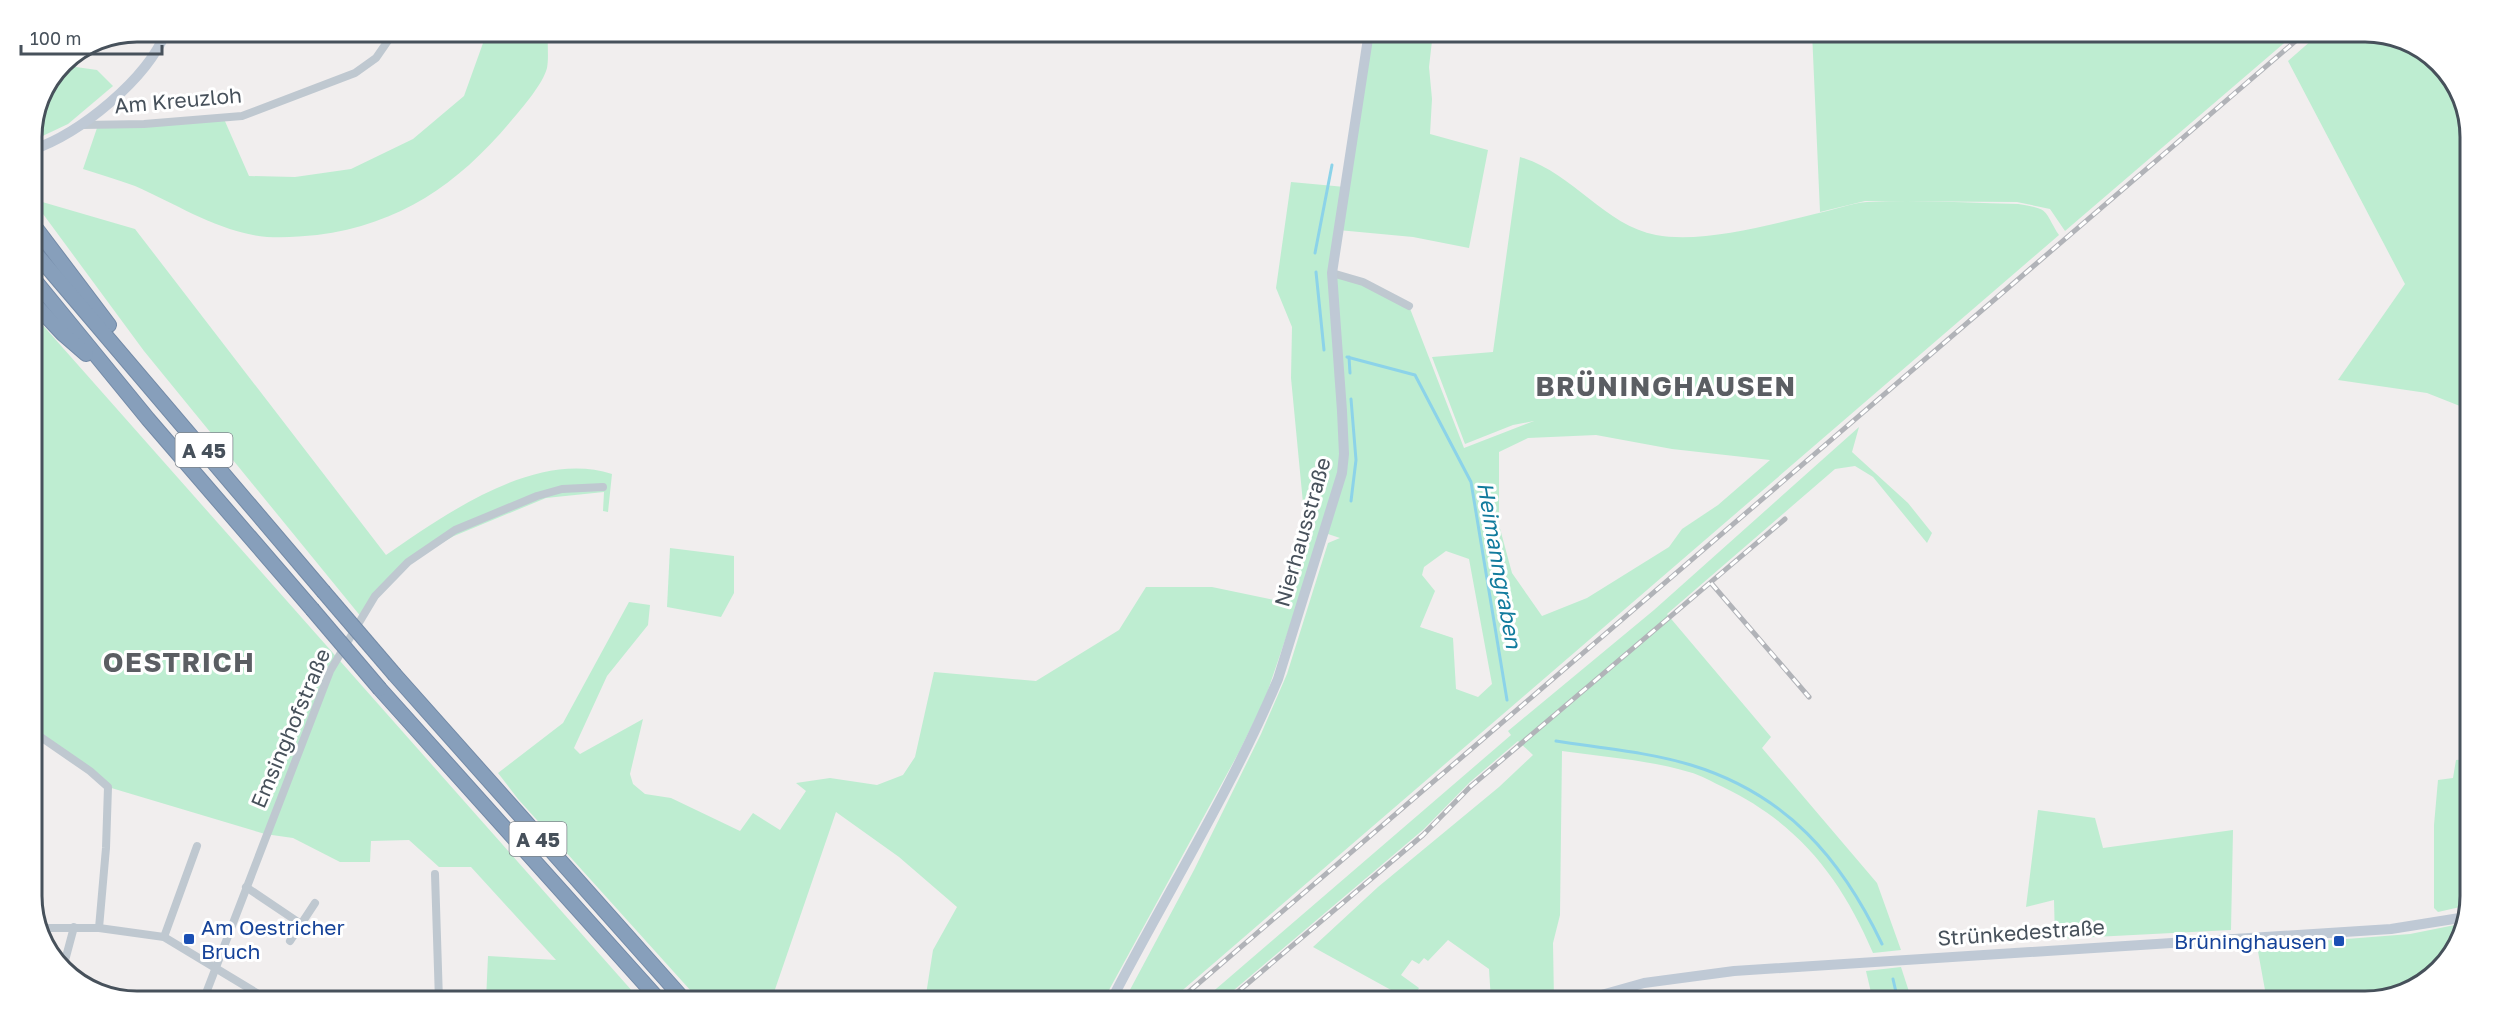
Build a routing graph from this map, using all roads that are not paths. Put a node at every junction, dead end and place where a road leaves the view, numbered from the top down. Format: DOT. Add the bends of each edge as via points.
graph roads {
  1 [pos="161,42"];
  2 [pos="387,42"];
  3 [pos="1367,42"];
  4 [pos="82,125"];
  5 [pos="42,146"];
  6 [pos="42,236"];
  7 [pos="42,261"];
  8 [pos="1332,273"];
  9 [pos="42,290"];
  10 [pos="1409,306"];
  11 [pos="42,312"];
  12 [pos="131,363"];
  13 [pos="111,375"];
  14 [pos="603,488"];
  15 [pos="42,738"];
  16 [pos="197,846"];
  17 [pos="435,874"];
  18 [pos="246,888"];
  19 [pos="315,903"];
  20 [pos="2457,918"];
  21 [pos="301,924"];
  22 [pos="74,927"];
  23 [pos="47,928"];
  24 [pos="99,928"];
  25 [pos="164,937"];
  26 [pos="290,942"];
  27 [pos="66,958"];
  28 [pos="217,970"];
  29 [pos="208,991"];
  30 [pos="252,991"];
  31 [pos="439,991"];
  32 [pos="650,991"];
  33 [pos="675,991"];
  34 [pos="1116,991"];
  35 [pos="1617,991"];
  1 -- 4 [label="main road" via="147,67"];
  2 -- 4 [label="street, Am Kreuzloh" via="376,58 355,74 242,116"];
  3 -- 8 [label="main road, Nierhausstraße"];
  4 -- 5 [label="main road"];
  6 -- 12 [label="highway" via="117,335"];
  7 -- 12 [label="highway, A 45"];
  8 -- 10 [label="street" via="1363,282"];
  8 -- 34 [label="main road, Nierhausstraße" via="1344,454 1337,496 1266,708"];
  9 -- 13 [label="highway, A 45"];
  11 -- 13 [label="highway"];
  12 -- 33 [label="highway, A 45, bridge" via="395,675"];
  13 -- 32 [label="highway, A 45, bridge" via="380,688"];
  14 -- 18 [label="street, Emsinghofstraße" via="562,489 537,495 455,530 408,562 375,596 330,671"];
  15 -- 24 [label="street" via="108,787"];
  16 -- 25 [label="street"];
  17 -- 31 [label="street"];
  18 -- 21 [label="street"];
  18 -- 28 [label="street, Emsinghofstraße"];
  19 -- 21 [label="street"];
  20 -- 35 [label="main road, Strünkedestraße" via="2391,929 1734,971 1644,983"];
  21 -- 26 [label="street"];
  22 -- 23 [label="street"];
  22 -- 24 [label="street"];
  22 -- 27 [label="street"];
  24 -- 25 [label="street"];
  25 -- 28 [label="street"];
  28 -- 29 [label="street, Emsinghofstraße"];
  28 -- 30 [label="street"];
}
